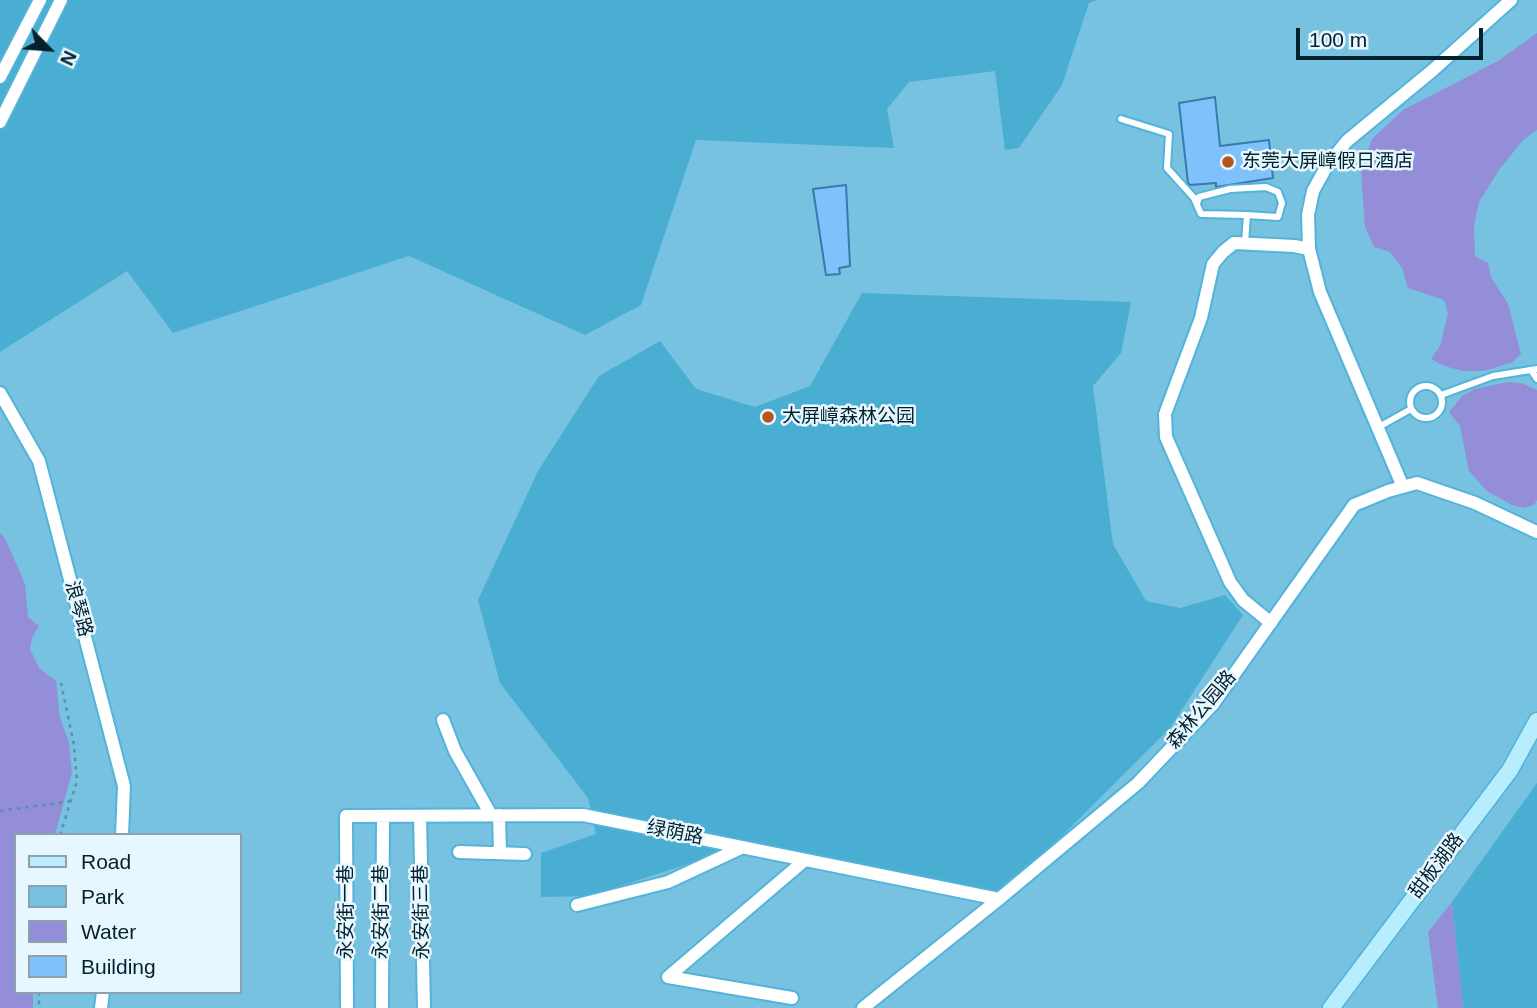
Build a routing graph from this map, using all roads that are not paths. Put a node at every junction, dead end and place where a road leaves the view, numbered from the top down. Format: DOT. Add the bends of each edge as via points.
graph roads {
  1 [pos="40,0"];
  2 [pos="61,0"];
  3 [pos="1511,0"];
  4 [pos="0,77"];
  5 [pos="1121,119"];
  6 [pos="0,122"];
  7 [pos="1196,204"];
  8 [pos="1247,215"];
  9 [pos="1245,243"];
  10 [pos="1309,249"];
  11 [pos="1534,370"];
  12 [pos="1537,379"];
  13 [pos="0,393"];
  14 [pos="1441,395"];
  15 [pos="1411,409"];
  16 [pos="1377,428"];
  17 [pos="1403,487"];
  18 [pos="1537,532"];
  19 [pos="1271,623"];
  20 [pos="443,720"];
  21 [pos="1537,721"];
  22 [pos="495,815"];
  23 [pos="346,816"];
  24 [pos="383,816"];
  25 [pos="420,816"];
  26 [pos="122,833"];
  27 [pos="743,847"];
  28 [pos="459,852"];
  29 [pos="500,853"];
  30 [pos="525,853"];
  31 [pos="805,860"];
  32 [pos="999,899"];
  33 [pos="577,905"];
  34 [pos="792,998"];
  35 [pos="347,1008"];
  36 [pos="382,1008"];
  37 [pos="424,1008"];
  38 [pos="863,1008"];
  39 [pos="1331,1008"];
  1 -- 4 [label="street"];
  2 -- 6 [label="street"];
  3 -- 10 [label="street" via="1328,164 1313,191"];
  5 -- 7 [label="lane" via="1169,134 1167,168"];
  7 -- 8 [label="lane" via="1201,214"];
  7 -- 8 [label="lane" via="1199,197 1230,189 1266,187 1278,192 1282,203 1278,217"];
  8 -- 9 [label="lane"];
  9 -- 10 [label="street"];
  9 -- 19 [label="street" via="1234,243 1213,264 1201,318 1165,414 1166,437 1230,582 1243,600"];
  10 -- 16 [label="street" via="1325,303"];
  11 -- 12 [label="lane"];
  11 -- 14 [label="lane" via="1493,376"];
  13 -- 26 [label="street, 浪琴路" via="39,461 124,786"];
  14 -- 15 [label="lane" via="1429,386 1418,388 1410,396"];
  14 -- 15 [label="lane" via="1440,410 1432,418 1420,418"];
  15 -- 16 [label="lane"];
  16 -- 17 [label="street"];
  17 -- 18 [label="street, 森林公园路" via="1417,483"];
  17 -- 19 [label="street, 森林公园路" via="1354,505"];
  19 -- 32 [label="street, 森林公园路" via="1213,704 1138,783"];
  20 -- 22 [label="street" via="455,751"];
  21 -- 39 [label="street, 甜板湖路" via="1510,770"];
  22 -- 25 [label="street, 绿荫路"];
  22 -- 27 [label="street, 绿荫路" via="583,815"];
  22 -- 29 [label="street"];
  23 -- 24 [label="street, 绿荫路"];
  23 -- 35 [label="street, 永安街一巷"];
  24 -- 25 [label="street, 绿荫路"];
  24 -- 36 [label="street, 永安街二巷"];
  25 -- 37 [label="street, 永安街三巷"];
  27 -- 31 [label="street, 绿荫路"];
  27 -- 33 [label="street" via="668,882"];
  28 -- 29 [label="street"];
  29 -- 30 [label="street"];
  31 -- 32 [label="street, 绿荫路"];
  31 -- 34 [label="street" via="668,977"];
  32 -- 38 [label="street, 森林公园路"];
}
